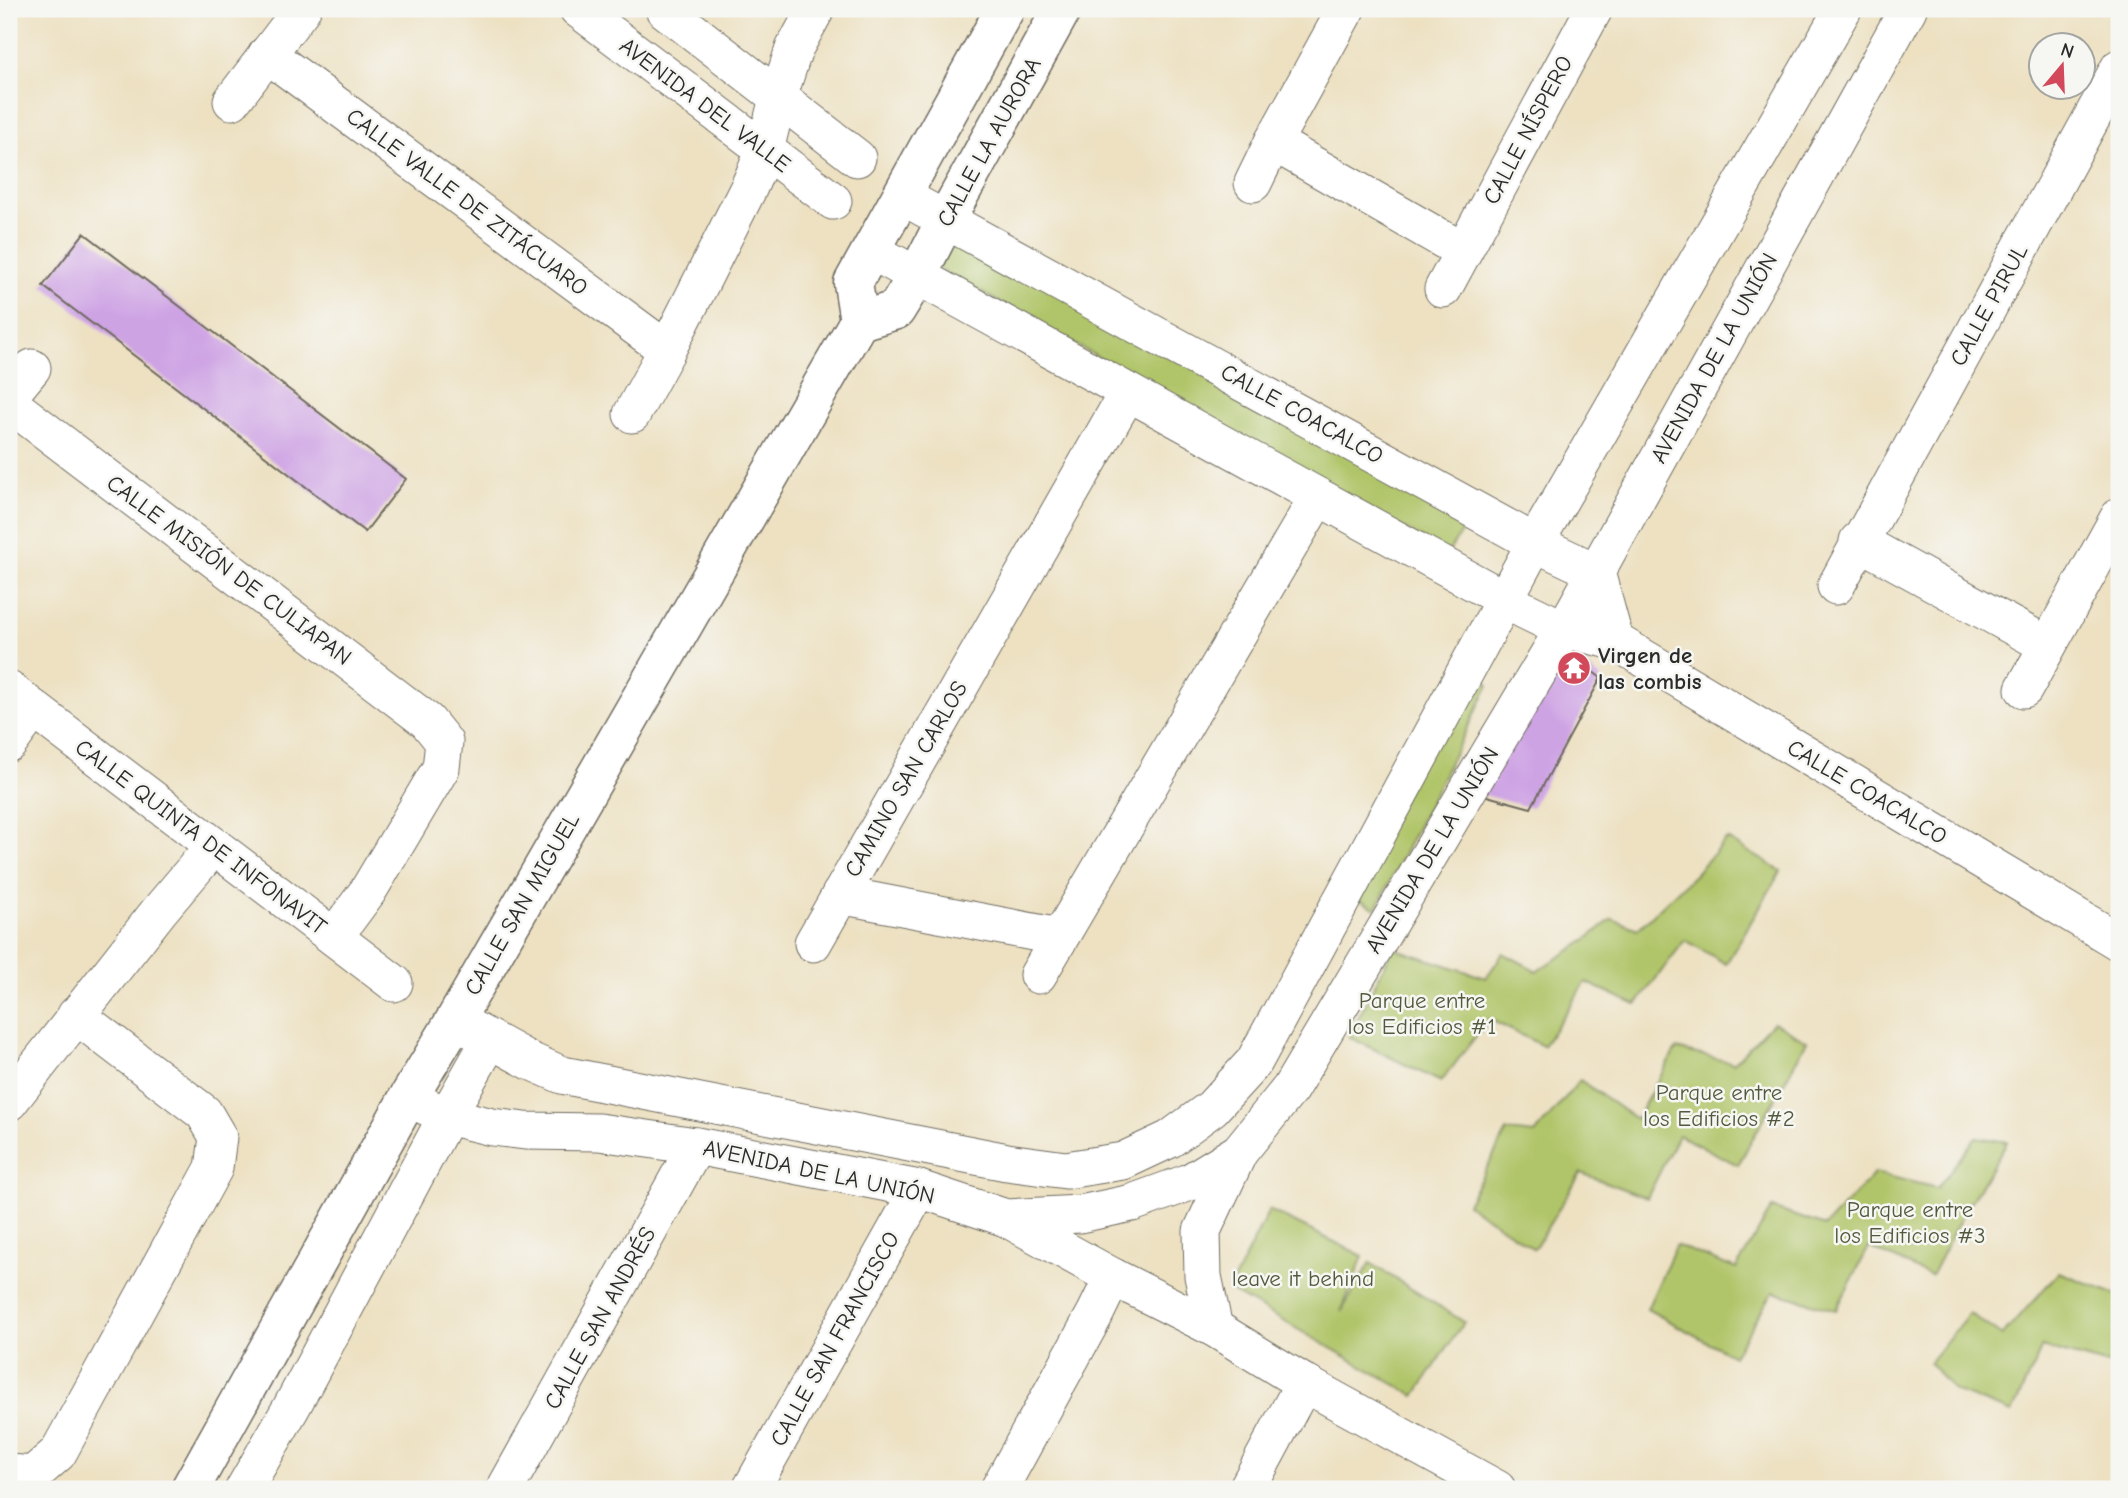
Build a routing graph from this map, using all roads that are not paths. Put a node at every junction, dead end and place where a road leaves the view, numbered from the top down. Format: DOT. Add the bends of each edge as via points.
graph roads {
  1 [pos="302,9"];
  2 [pos="578,9"];
  3 [pos="664,9"];
  4 [pos="816,9"];
  5 [pos="1005,9"];
  6 [pos="1062,9"];
  7 [pos="1346,9"];
  8 [pos="1594,9"];
  9 [pos="1843,9"];
  10 [pos="1908,9"];
  11 [pos="267,54"];
  12 [pos="2119,68"];
  13 [pos="778,98"];
  14 [pos="232,101"];
  15 [pos="1273,142"];
  16 [pos="765,150"];
  17 [pos="856,158"];
  18 [pos="1254,183"];
  19 [pos="902,196"];
  20 [pos="833,201"];
  21 [pos="946,219"];
  22 [pos="872,251"];
  23 [pos="1463,251"];
  24 [pos="917,276"];
  25 [pos="1443,289"];
  26 [pos="859,321"];
  27 [pos="667,350"];
  28 [pos="32,368"];
  29 [pos="1128,392"];
  30 [pos="9,396"];
  31 [pos="9,403"];
  32 [pos="632,414"];
  33 [pos="1318,497"];
  34 [pos="2119,517"];
  35 [pos="1858,541"];
  36 [pos="1535,543"];
  37 [pos="1596,572"];
  38 [pos="1836,586"];
  39 [pos="1505,600"];
  40 [pos="1563,629"];
  41 [pos="1615,641"];
  42 [pos="2047,645"];
  43 [pos="2024,689"];
  44 [pos="21,699"];
  45 [pos="9,743"];
  46 [pos="214,846"];
  47 [pos="841,895"];
  48 [pos="334,937"];
  49 [pos="1059,937"];
  50 [pos="2119,942"];
  51 [pos="813,943"];
  52 [pos="1038,975"];
  53 [pos="394,983"];
  54 [pos="76,1015"];
  55 [pos="455,1020"];
  56 [pos="491,1040"];
  57 [pos="408,1098"];
  58 [pos="9,1102"];
  59 [pos="447,1116"];
  60 [pos="696,1146"];
  61 [pos="1239,1152"];
  62 [pos="919,1189"];
  63 [pos="1006,1217"];
  64 [pos="1113,1277"];
  65 [pos="1214,1328"];
  66 [pos="1304,1383"];
  67 [pos="21,1474"];
  68 [pos="1491,1488"];
  69 [pos="190,1489"];
  70 [pos="244,1489"];
  71 [pos="505,1489"];
  72 [pos="751,1489"];
  73 [pos="999,1489"];
  74 [pos="1247,1489"];
  1 -- 11 [label="street"];
  2 -- 16 [label="street, AVENIDA DEL VALLE"];
  3 -- 13 [label="street"];
  4 -- 13 [label="street" via="794,49"];
  5 -- 19 [label="street"];
  6 -- 21 [label="street, CALLE LA AURORA"];
  7 -- 15 [label="street"];
  8 -- 23 [label="street, CALLE NÍSPERO"];
  9 -- 36 [label="street, AVENIDA DE LA UNIÓN"];
  10 -- 37 [label="street, AVENIDA DE LA UNIÓN"];
  11 -- 14 [label="street"];
  11 -- 27 [label="street, CALLE VALLE DE ZITÁCUARO"];
  12 -- 35 [label="street, CALLE PIRUL"];
  13 -- 16 [label="street"];
  13 -- 17 [label="street"];
  15 -- 18 [label="street"];
  15 -- 23 [label="street"];
  16 -- 20 [label="street, AVENIDA DEL VALLE"];
  16 -- 27 [label="street"];
  19 -- 21 [label="street, CALLE COACALCO"];
  19 -- 22 [label="street"];
  21 -- 24 [label="street, CALLE LA AURORA"];
  21 -- 36 [label="street, CALLE COACALCO"];
  22 -- 24 [label="street, CALLE COACALCO"];
  22 -- 26 [label="street" via="853,283"];
  23 -- 25 [label="street, CALLE NÍSPERO"];
  24 -- 26 [label="street" via="896,310"];
  24 -- 29 [label="street, CALLE COACALCO"];
  26 -- 55 [label="street, CALLE SAN MIGUEL"];
  27 -- 32 [label="street"];
  28 -- 30 [label="street"];
  29 -- 33 [label="street, CALLE COACALCO"];
  29 -- 47 [label="street, CAMINO SAN CARLOS"];
  31 -- 48 [label="street, CALLE MISIÓN DE CULIAPAN" via="427,721 444,742 441,768 368,891"];
  33 -- 39 [label="street, CALLE COACALCO"];
  33 -- 49 [label="street"];
  34 -- 42 [label="street"];
  35 -- 38 [label="street, CALLE PIRUL"];
  35 -- 42 [label="street"];
  36 -- 37 [label="street, CALLE COACALCO"];
  36 -- 39 [label="street, AVENIDA DE LA UNIÓN"];
  37 -- 40 [label="street, AVENIDA DE LA UNIÓN"];
  37 -- 41 [label="street"];
  39 -- 40 [label="street, CALLE COACALCO"];
  39 -- 56 [label="street, AVENIDA DE LA UNIÓN" via="1254,1062 1212,1108 1170,1139 1124,1161 1066,1170 1007,1162 562,1075"];
  40 -- 41 [label="street, CALLE COACALCO"];
  40 -- 61 [label="street, AVENIDA DE LA UNIÓN" via="1290,1089"];
  41 -- 50 [label="street, CALLE COACALCO"];
  42 -- 43 [label="street"];
  44 -- 45 [label="street"];
  44 -- 46 [label="street, CALLE QUINTA DE INFONAVIT"];
  46 -- 48 [label="street, CALLE QUINTA DE INFONAVIT"];
  46 -- 54 [label="street"];
  47 -- 49 [label="street, CAMINO SAN CARLOS"];
  47 -- 51 [label="street"];
  48 -- 53 [label="street, CALLE QUINTA DE INFONAVIT"];
  49 -- 52 [label="street"];
  54 -- 58 [label="street"];
  54 -- 67 [label="street" via="204,1113 218,1137 214,1168 58,1453"];
  55 -- 56 [label="street, AVENIDA DE LA UNIÓN"];
  55 -- 57 [label="street, CALLE SAN MIGUEL"];
  56 -- 59 [label="street"];
  57 -- 59 [label="street, AVENIDA DE LA UNIÓN"];
  57 -- 69 [label="street, CALLE SAN MIGUEL"];
  59 -- 60 [label="street, AVENIDA DE LA UNIÓN" via="525,1131 599,1132"];
  59 -- 70 [label="street"];
  60 -- 62 [label="street, AVENIDA DE LA UNIÓN"];
  60 -- 71 [label="street, CALLE SAN ANDRÉS"];
  61 -- 63 [label="street, AVENIDA DE LA UNIÓN" via="1190,1182 1132,1203 1080,1214"];
  61 -- 65 [label="street" via="1202,1231 1203,1276"];
  62 -- 63 [label="street, AVENIDA DE LA UNIÓN"];
  62 -- 72 [label="street, CALLE SAN FRANCISCO"];
  63 -- 64 [label="street"];
  64 -- 65 [label="street"];
  64 -- 73 [label="street"];
  65 -- 66 [label="street"];
  66 -- 68 [label="street"];
  66 -- 74 [label="street"];
}
